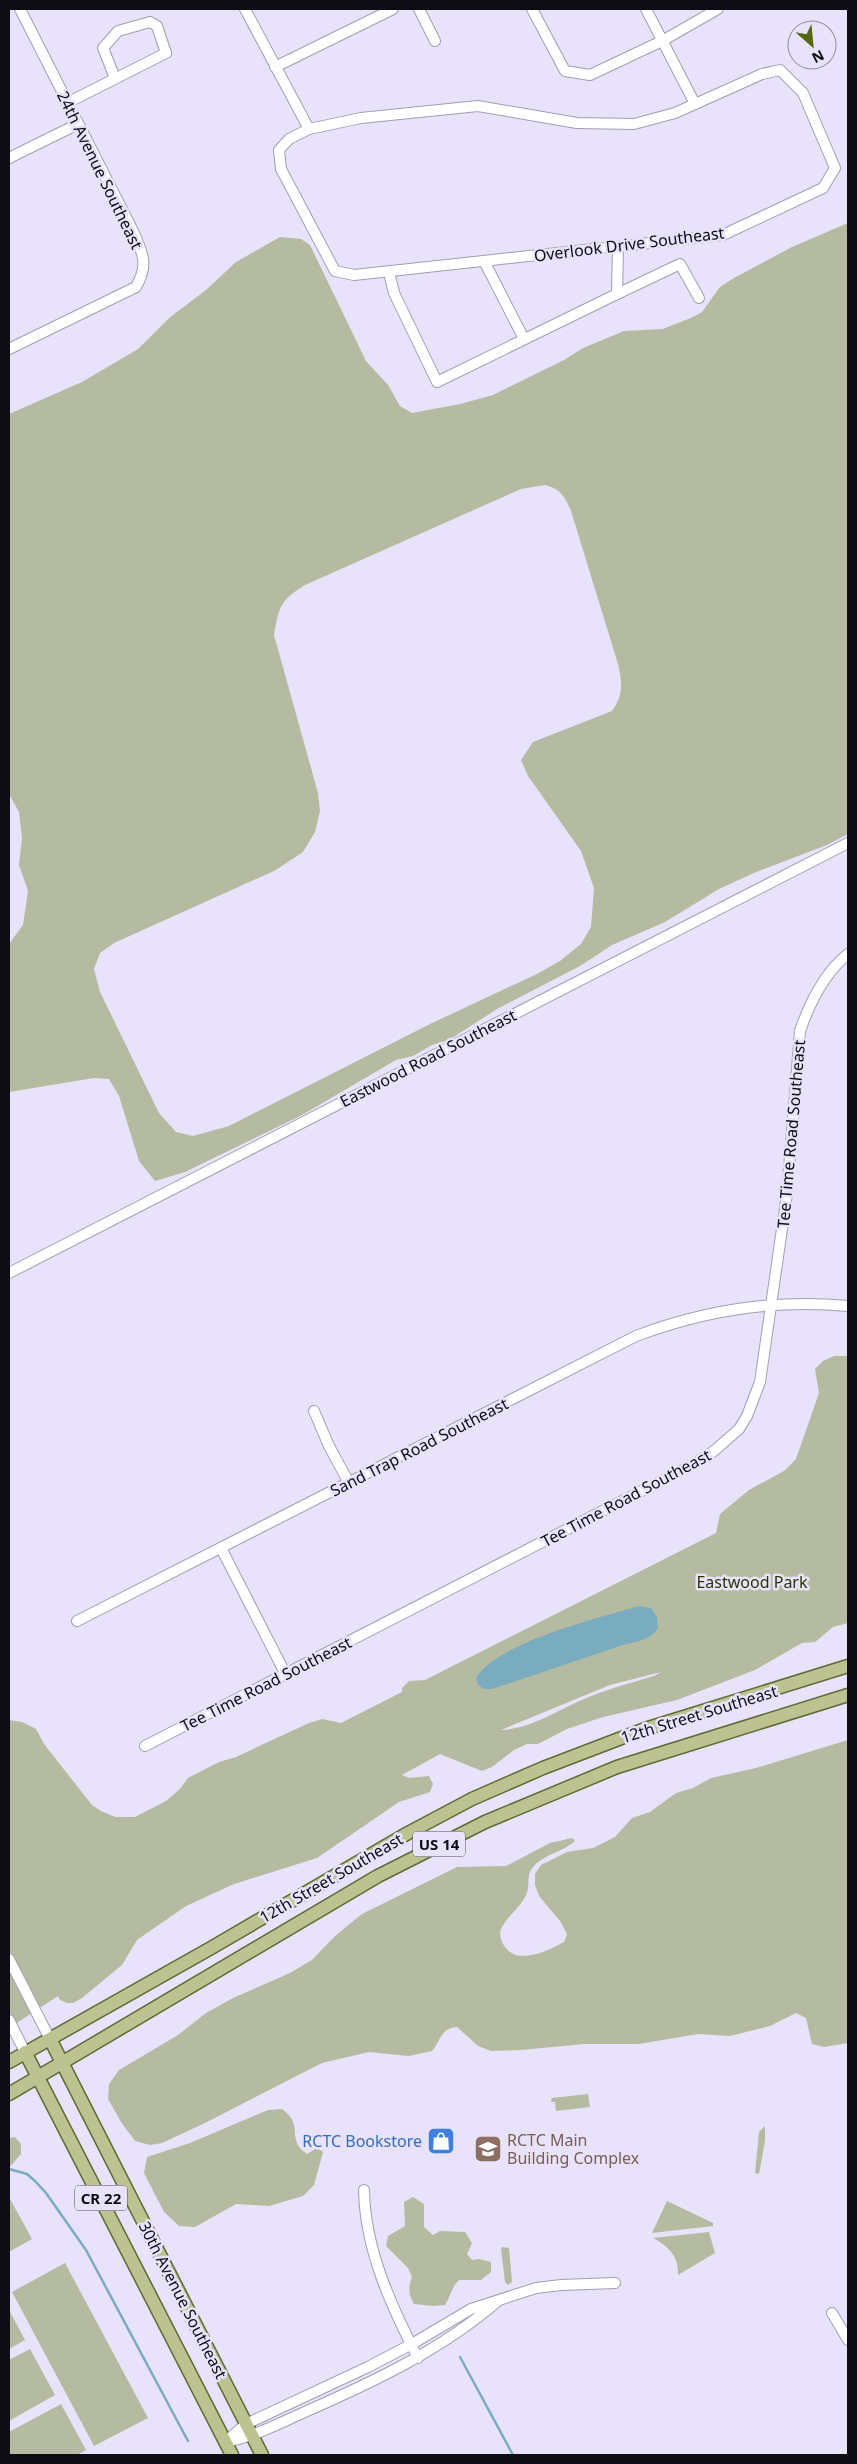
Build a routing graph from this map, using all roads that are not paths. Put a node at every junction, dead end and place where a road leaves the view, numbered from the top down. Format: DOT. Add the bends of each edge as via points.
graph roads {
  1 [pos="20,9"];
  2 [pos="245,9"];
  3 [pos="393,9"];
  4 [pos="419,9"];
  5 [pos="532,9"];
  6 [pos="646,9"];
  7 [pos="718,9"];
  8 [pos="435,41"];
  9 [pos="662,41"];
  10 [pos="275,67"];
  11 [pos="114,78"];
  12 [pos="67,102"];
  13 [pos="695,104"];
  14 [pos="78,124"];
  15 [pos="308,129"];
  16 [pos="9,158"];
  17 [pos="618,247"];
  18 [pos="484,261"];
  19 [pos="389,272"];
  20 [pos="617,294"];
  21 [pos="698,298"];
  22 [pos="524,339"];
  23 [pos="9,350"];
  24 [pos="848,843"];
  25 [pos="848,954"];
  26 [pos="9,1273"];
  27 [pos="771,1304"];
  28 [pos="848,1306"];
  29 [pos="314,1411"];
  30 [pos="349,1483"];
  31 [pos="221,1548"];
  32 [pos="77,1621"];
  33 [pos="848,1666"];
  34 [pos="285,1673"];
  35 [pos="848,1695"];
  36 [pos="145,1746"];
  37 [pos="9,1959"];
  38 [pos="9,2020"];
  39 [pos="50,2039"];
  40 [pos="25,2052"];
  41 [pos="9,2062"];
  42 [pos="62,2064"];
  43 [pos="38,2077"];
  44 [pos="9,2094"];
  45 [pos="364,2190"];
  46 [pos="615,2283"];
  47 [pos="501,2299"];
  48 [pos="832,2313"];
  49 [pos="848,2340"];
  50 [pos="412,2344"];
  51 [pos="418,2358"];
  52 [pos="249,2430"];
  53 [pos="225,2442"];
  54 [pos="232,2455"];
  55 [pos="262,2455"];
  1 -- 12 [label="street, 24th Avenue Southeast"];
  2 -- 10 [label="street"];
  3 -- 10 [label="street"];
  4 -- 8 [label="street"];
  5 -- 9 [label="street" via="565,72 590,75"];
  6 -- 9 [label="street"];
  7 -- 9 [label="street"];
  9 -- 13 [label="street"];
  10 -- 15 [label="street"];
  11 -- 11 [label="street" via="104,48 118,31 150,22 157,26 166,53"];
  11 -- 12 [label="street"];
  12 -- 14 [label="street, 24th Avenue Southeast"];
  13 -- 15 [label="street, Overlook Drive Southeast" via="634,124 577,123 478,106 360,118"];
  13 -- 17 [label="street, Overlook Drive Southeast" via="762,74 780,70 803,93 835,168 823,188 723,235"];
  14 -- 16 [label="street"];
  14 -- 23 [label="street, 24th Avenue Southeast" via="140,247 145,264 143,275 136,287"];
  15 -- 19 [label="street, Overlook Drive Southeast" via="279,150 281,169 335,271 354,275"];
  17 -- 18 [label="street, Overlook Drive Southeast"];
  17 -- 20 [label="street"];
  18 -- 19 [label="street, Overlook Drive Southeast"];
  18 -- 22 [label="street"];
  19 -- 22 [label="street" via="394,293 437,382"];
  20 -- 21 [label="street" via="680,264"];
  20 -- 22 [label="street"];
  24 -- 26 [label="street, Eastwood Road Southeast"];
  25 -- 27 [label="street, Tee Time Road Southeast" via="818,989 800,1031 790,1167"];
  27 -- 28 [label="street, Sand Trap Road Southeast"];
  27 -- 30 [label="street, Sand Trap Road Southeast" via="698,1316 624,1341"];
  27 -- 34 [label="street, Tee Time Road Southeast" via="760,1382 754,1400 739,1429 714,1451"];
  29 -- 30 [label="street" via="328,1446"];
  30 -- 31 [label="street, Sand Trap Road Southeast"];
  31 -- 32 [label="street, Sand Trap Road Southeast"];
  31 -- 34 [label="street"];
  33 -- 39 [label="main road, 12th Street Southeast / US 14" via="645,1729 472,1799"];
  34 -- 36 [label="street, Tee Time Road Southeast"];
  35 -- 42 [label="main road, 12th Street Southeast / US 14" via="617,1767 485,1822 378,1876"];
  37 -- 39 [label="street"];
  38 -- 40 [label="street"];
  39 -- 40 [label="main road, 12th Street Southeast / US 14"];
  39 -- 42 [label="main road, 30th Avenue Southeast / CR 22"];
  40 -- 41 [label="main road, US 14"];
  40 -- 43 [label="main road, 30th Avenue Southeast / CR 22"];
  42 -- 43 [label="main road, 12th Street Southeast / US 14"];
  42 -- 52 [label="main road, 30th Avenue Southeast / CR 22"];
  43 -- 44 [label="main road, US 14"];
  43 -- 53 [label="main road, 30th Avenue Southeast / CR 22"];
  45 -- 50 [label="street" via="368,2231 375,2258"];
  46 -- 47 [label="street" via="536,2288"];
  47 -- 50 [label="street" via="471,2309"];
  47 -- 51 [label="street" via="464,2329"];
  48 -- 49 [label="street"];
  50 -- 51 [label="street"];
  50 -- 52 [label="street"];
  51 -- 52 [label="street" via="336,2398"];
  52 -- 53 [label="street"];
  52 -- 55 [label="main road, 30th Avenue Southeast / CR 22"];
  53 -- 54 [label="main road, 30th Avenue Southeast / CR 22"];
}
